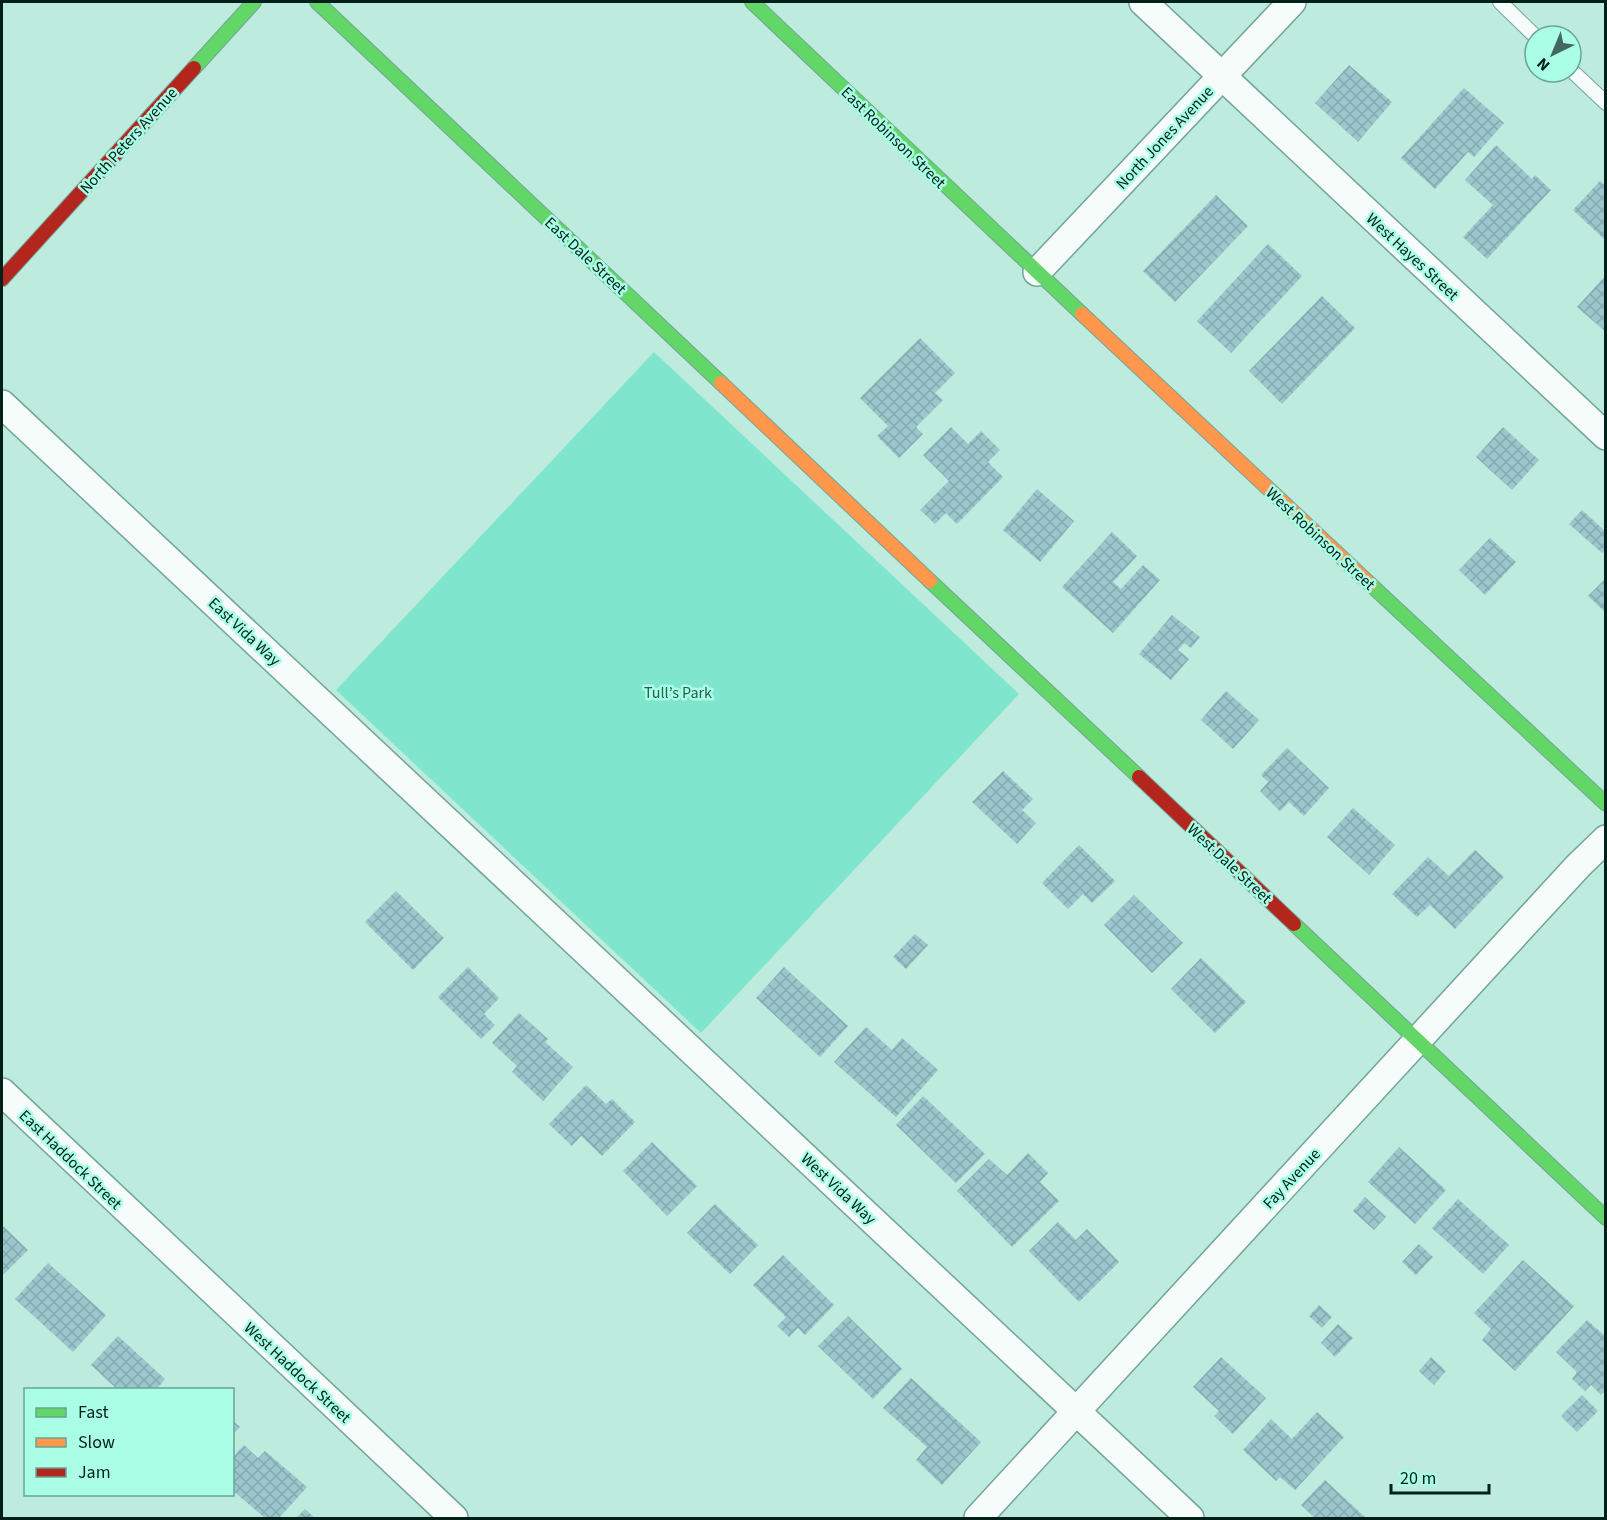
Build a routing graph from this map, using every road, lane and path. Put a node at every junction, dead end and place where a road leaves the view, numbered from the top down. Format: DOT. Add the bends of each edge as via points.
graph roads {
  1 [pos="254,2"];
  2 [pos="317,2"];
  3 [pos="752,2"];
  4 [pos="1143,2"];
  5 [pos="1292,2"];
  6 [pos="1500,2"];
  7 [pos="1523,24"];
  8 [pos="1221,76"];
  9 [pos="1583,82"];
  10 [pos="1605,103"];
  11 [pos="1037,272"];
  12 [pos="2,279"];
  13 [pos="2,404"];
  14 [pos="1605,436"];
  15 [pos="854,510"];
  16 [pos="1605,804"];
  17 [pos="1605,839"];
  18 [pos="488,858"];
  19 [pos="1419,1040"];
  20 [pos="2,1092"];
  21 [pos="1605,1218"];
  22 [pos="141,1225"];
  23 [pos="1076,1411"];
  24 [pos="454,1518"];
  25 [pos="978,1518"];
  26 [pos="1190,1518"];
  1 -- 12 [label="street, North Peters Avenue"];
  2 -- 15 [label="street, East Dale Street"];
  3 -- 11 [label="street, East Robinson Street"];
  4 -- 8 [label="street, West Hayes Street"];
  5 -- 8 [label="street, North Jones Avenue"];
  6 -- 7 [label="lane"];
  8 -- 11 [label="street, North Jones Avenue"];
  8 -- 14 [label="street, West Hayes Street"];
  9 -- 10 [label="lane"];
  11 -- 16 [label="street, West Robinson Street"];
  13 -- 18 [label="street, East Vida Way"];
  15 -- 19 [label="street, West Dale Street"];
  17 -- 19 [label="street, Fay Avenue"];
  18 -- 23 [label="street, West Vida Way"];
  19 -- 21 [label="street, West Dale Street"];
  19 -- 23 [label="street, Fay Avenue"];
  20 -- 22 [label="street, East Haddock Street"];
  22 -- 24 [label="street, West Haddock Street"];
  23 -- 25 [label="street, Fay Avenue"];
  23 -- 26 [label="street, West Vida Way"];
}
